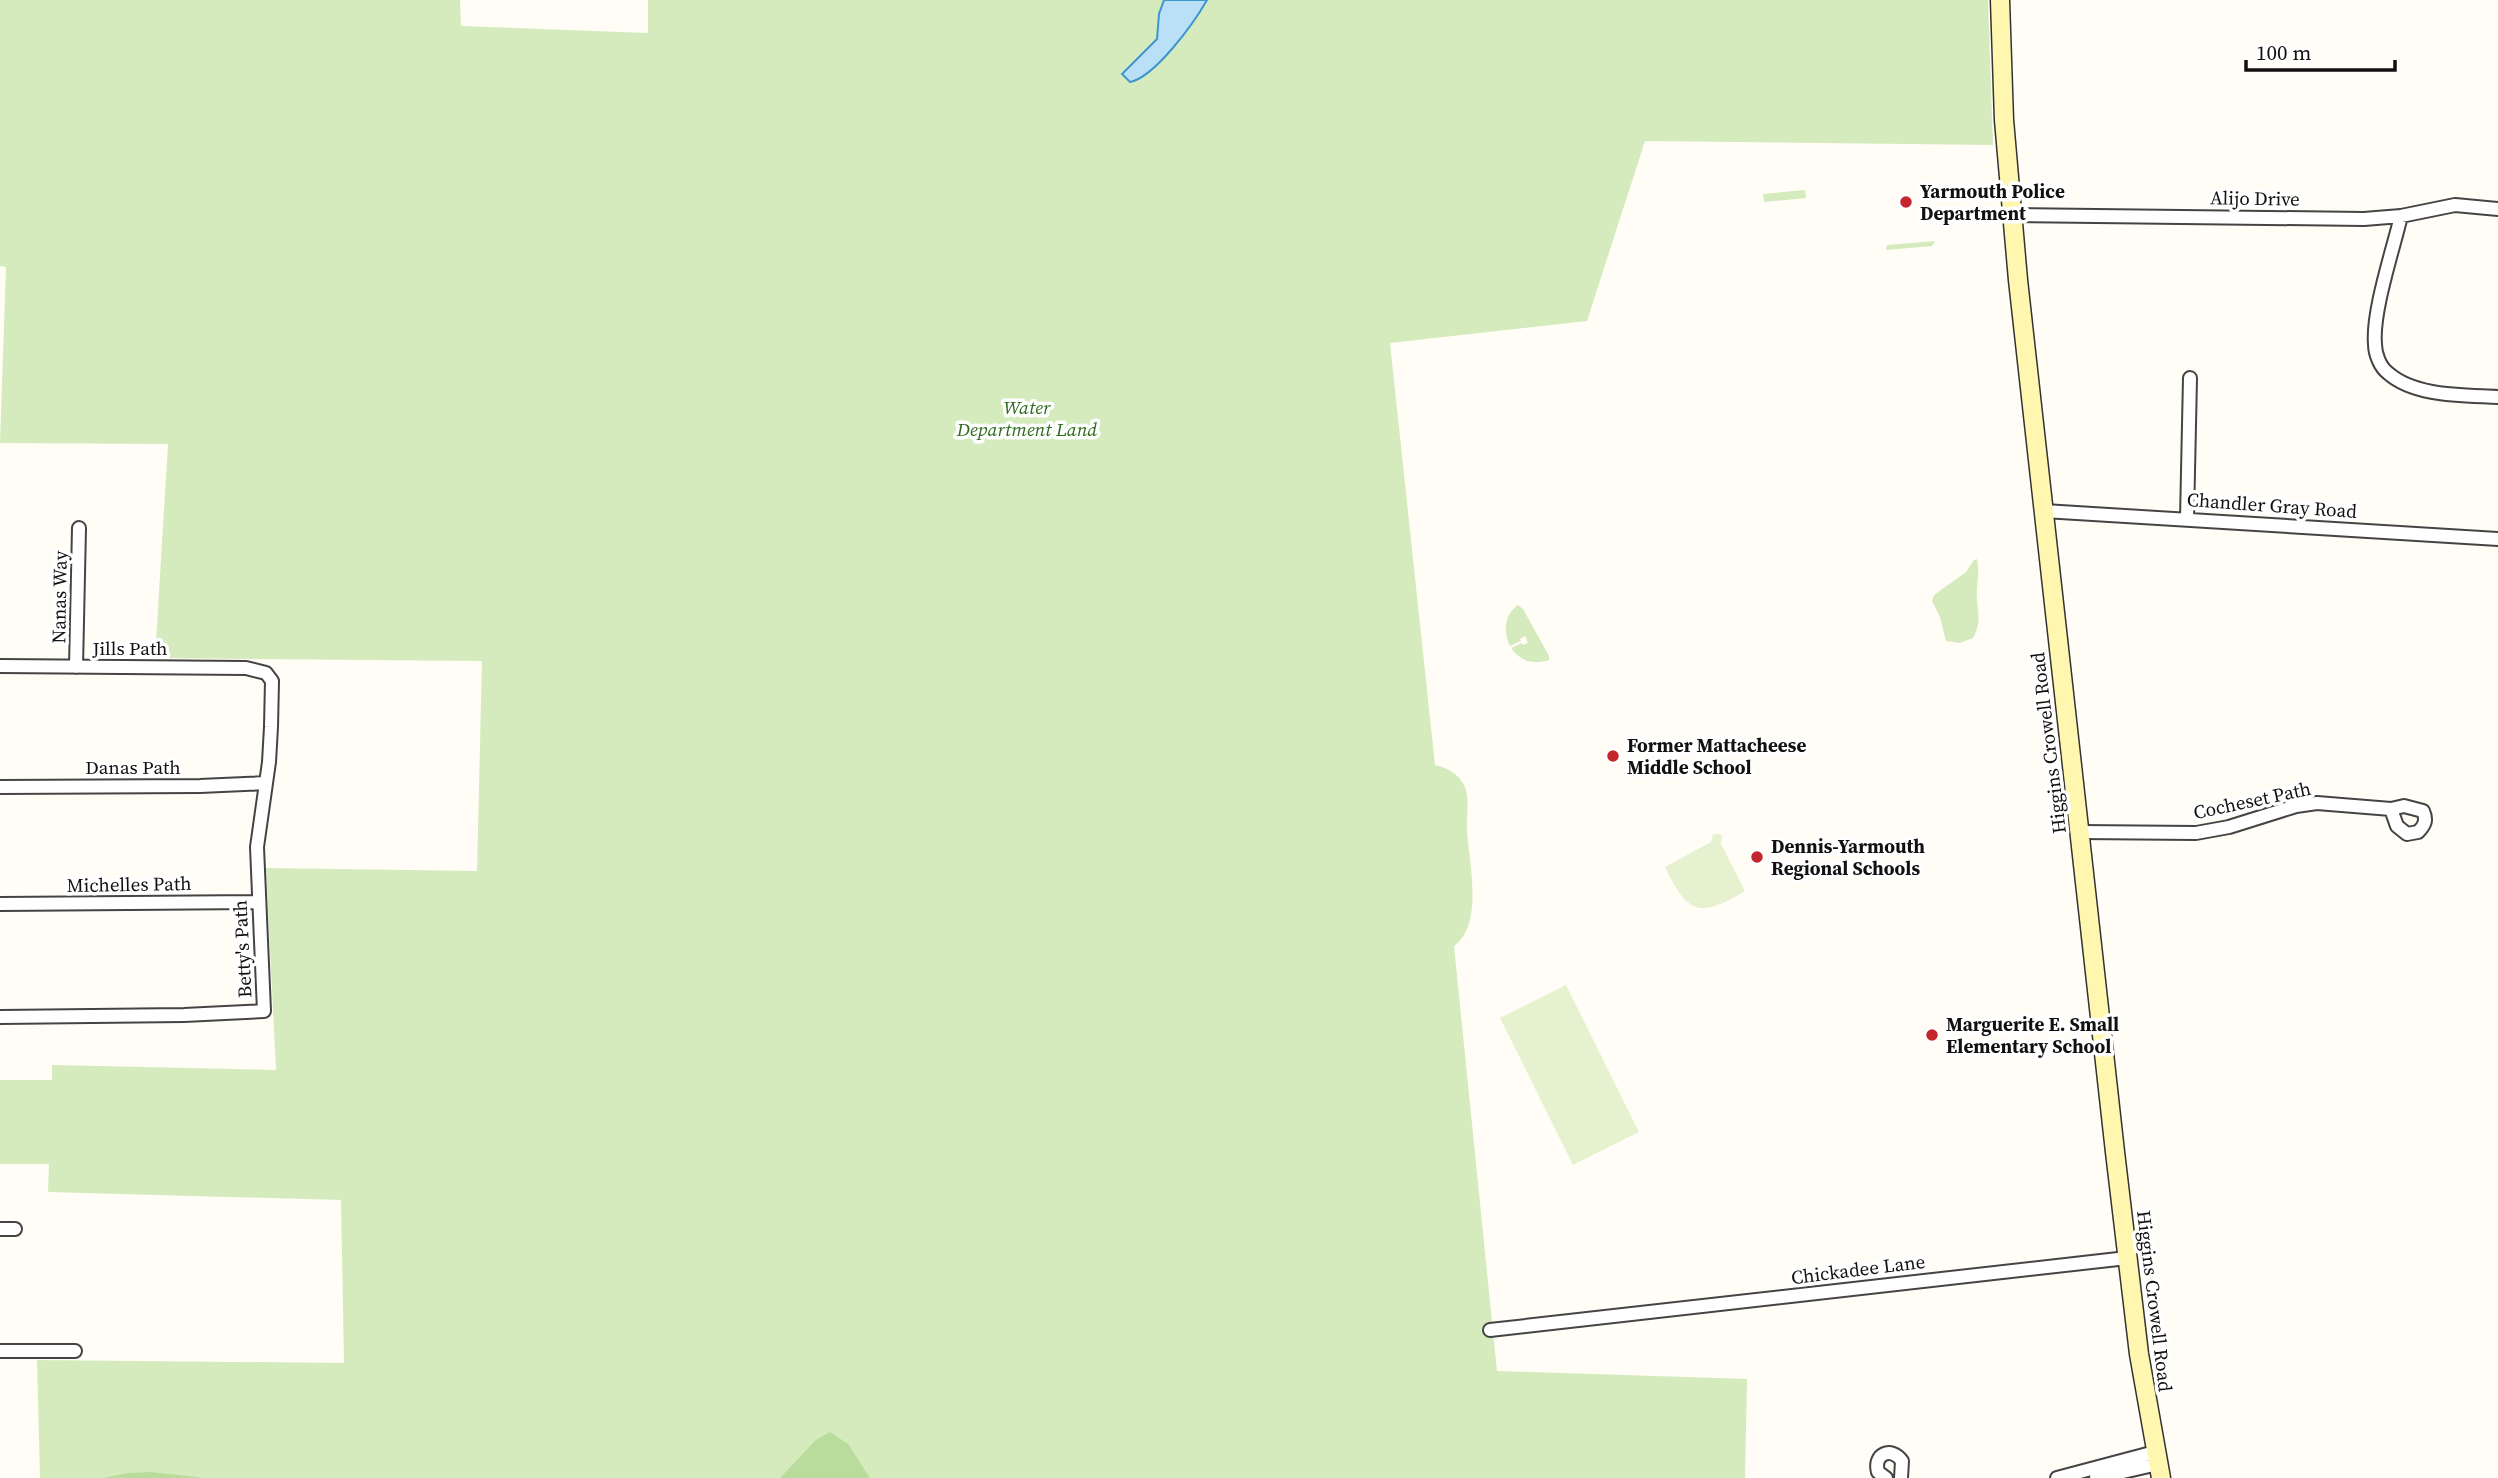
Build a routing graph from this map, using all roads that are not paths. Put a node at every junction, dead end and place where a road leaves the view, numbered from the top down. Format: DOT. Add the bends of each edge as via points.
graph roads {
  1 [pos="2000,0"];
  2 [pos="2498,209"];
  3 [pos="2011,215"];
  4 [pos="2401,216"];
  5 [pos="2190,378"];
  6 [pos="2498,397"];
  7 [pos="2044,511"];
  8 [pos="2187,519"];
  9 [pos="79,528"];
  10 [pos="2498,540"];
  11 [pos="0,666"];
  12 [pos="76,667"];
  13 [pos="260,671"];
  14 [pos="266,783"];
  15 [pos="0,787"];
  16 [pos="2390,809"];
  17 [pos="2080,832"];
  18 [pos="259,902"];
  19 [pos="0,905"];
  20 [pos="0,1017"];
  21 [pos="0,1229"];
  22 [pos="15,1229"];
  23 [pos="2127,1258"];
  24 [pos="1490,1330"];
  25 [pos="0,1351"];
  26 [pos="75,1351"];
  27 [pos="2158,1465"];
  28 [pos="2110,1469"];
  29 [pos="1886,1478"];
  30 [pos="1901,1478"];
  31 [pos="2057,1478"];
  32 [pos="2096,1478"];
  1 -- 3 [label="main road, Higgins Crowell Road"];
  2 -- 4 [label="street, Alijo Drive" via="2455,205"];
  3 -- 4 [label="street, Alijo Drive"];
  3 -- 7 [label="main road, Higgins Crowell Road"];
  4 -- 6 [label="street" via="2377,320 2374,344 2378,359 2386,372 2413,387"];
  5 -- 8 [label="street"];
  7 -- 8 [label="street, Chandler Gray Road"];
  7 -- 17 [label="main road, Higgins Crowell Road"];
  8 -- 10 [label="street, Chandler Gray Road"];
  9 -- 12 [label="street, Nanas Way"];
  11 -- 12 [label="street, Jills Path"];
  12 -- 13 [label="street, Jills Path"];
  13 -- 14 [label="street, Betty's Path" via="272,681"];
  14 -- 15 [label="street, Danas Path"];
  14 -- 18 [label="street, Betty's Path" via="257,847"];
  16 -- 17 [label="street, Cocheset Path" via="2317,803 2196,833"];
  17 -- 23 [label="main road, Higgins Crowell Road"];
  18 -- 19 [label="street, Michelles Path"];
  18 -- 20 [label="street, Betty's Path" via="264,1011"];
  21 -- 22 [label="street"];
  23 -- 24 [label="street, Chickadee Lane"];
  23 -- 27 [label="main road, Higgins Crowell Road"];
  25 -- 26 [label="street"];
  27 -- 28 [label="street"];
  28 -- 31 [label="street"];
  28 -- 32 [label="street"];
  29 -- 30 [label="street" via="1877,1464 1888,1452 1902,1461"];
}
